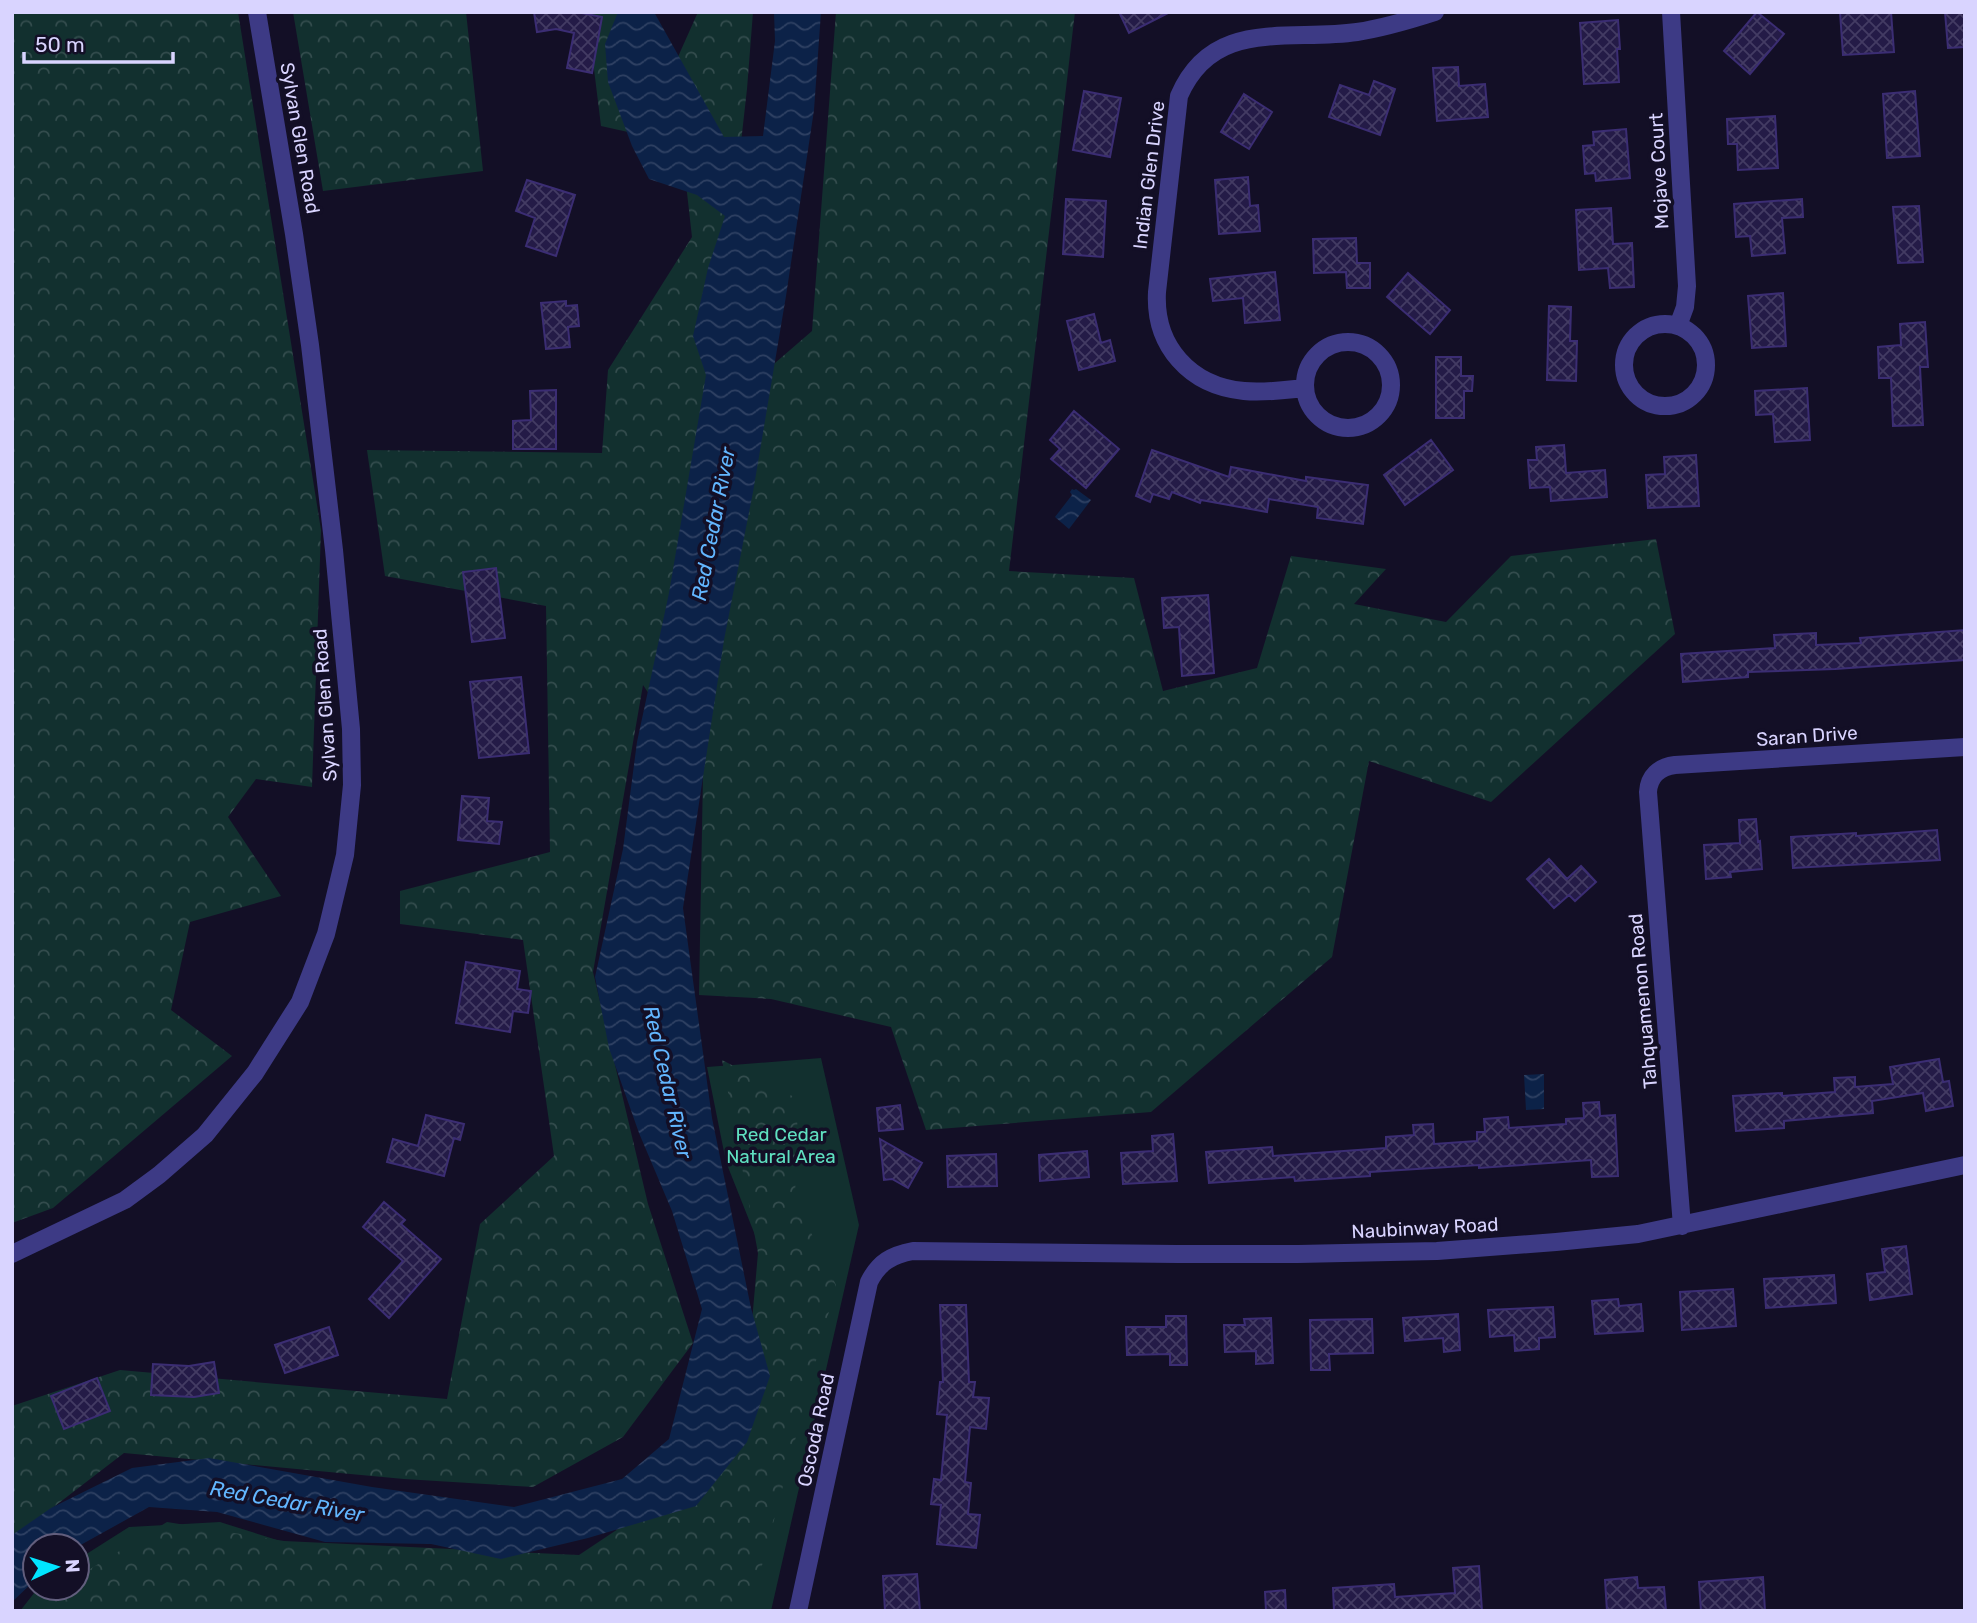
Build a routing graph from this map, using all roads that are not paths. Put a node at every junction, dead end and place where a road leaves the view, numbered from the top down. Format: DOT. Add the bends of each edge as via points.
graph roads {
  1 [pos="257,12"];
  2 [pos="1435,12"];
  3 [pos="1671,12"];
  4 [pos="1678,326"];
  5 [pos="1305,388"];
  6 [pos="1965,747"];
  7 [pos="1654,774"];
  8 [pos="1965,1165"];
  9 [pos="1682,1226"];
  10 [pos="12,1254"];
  11 [pos="883,1262"];
  12 [pos="798,1611"];
  1 -- 10 [label="street, Sylvan Glen Road" via="296,246 335,563 351,729 352,785 345,855 326,934 300,1002 255,1073 205,1135 125,1200"];
  2 -- 5 [label="street, Indian Glen Drive" via="1357,32 1236,41 1198,64 1179,96 1157,292 1163,337 1184,365 1218,386 1262,392"];
  3 -- 4 [label="street, Mojave Court" via="1687,286"];
  4 -- 4 [label="street" via="1661,324 1642,331 1628,346 1625,376 1629,386 1653,404 1683,401 1703,379 1702,349 1690,332"];
  5 -- 5 [label="street" via="1312,410 1320,418 1340,428 1352,428 1381,413 1388,404 1392,382 1390,370 1377,352 1345,341 1315,356"];
  6 -- 7 [label="street, Saran Drive" via="1675,765"];
  7 -- 9 [label="street, Tahquamenon Road" via="1648,792"];
  8 -- 9 [label="street, Naubinway Road"];
  9 -- 11 [label="street, Naubinway Road" via="1437,1251 914,1251"];
  11 -- 12 [label="street, Oscoda Road" via="869,1282"];
}
